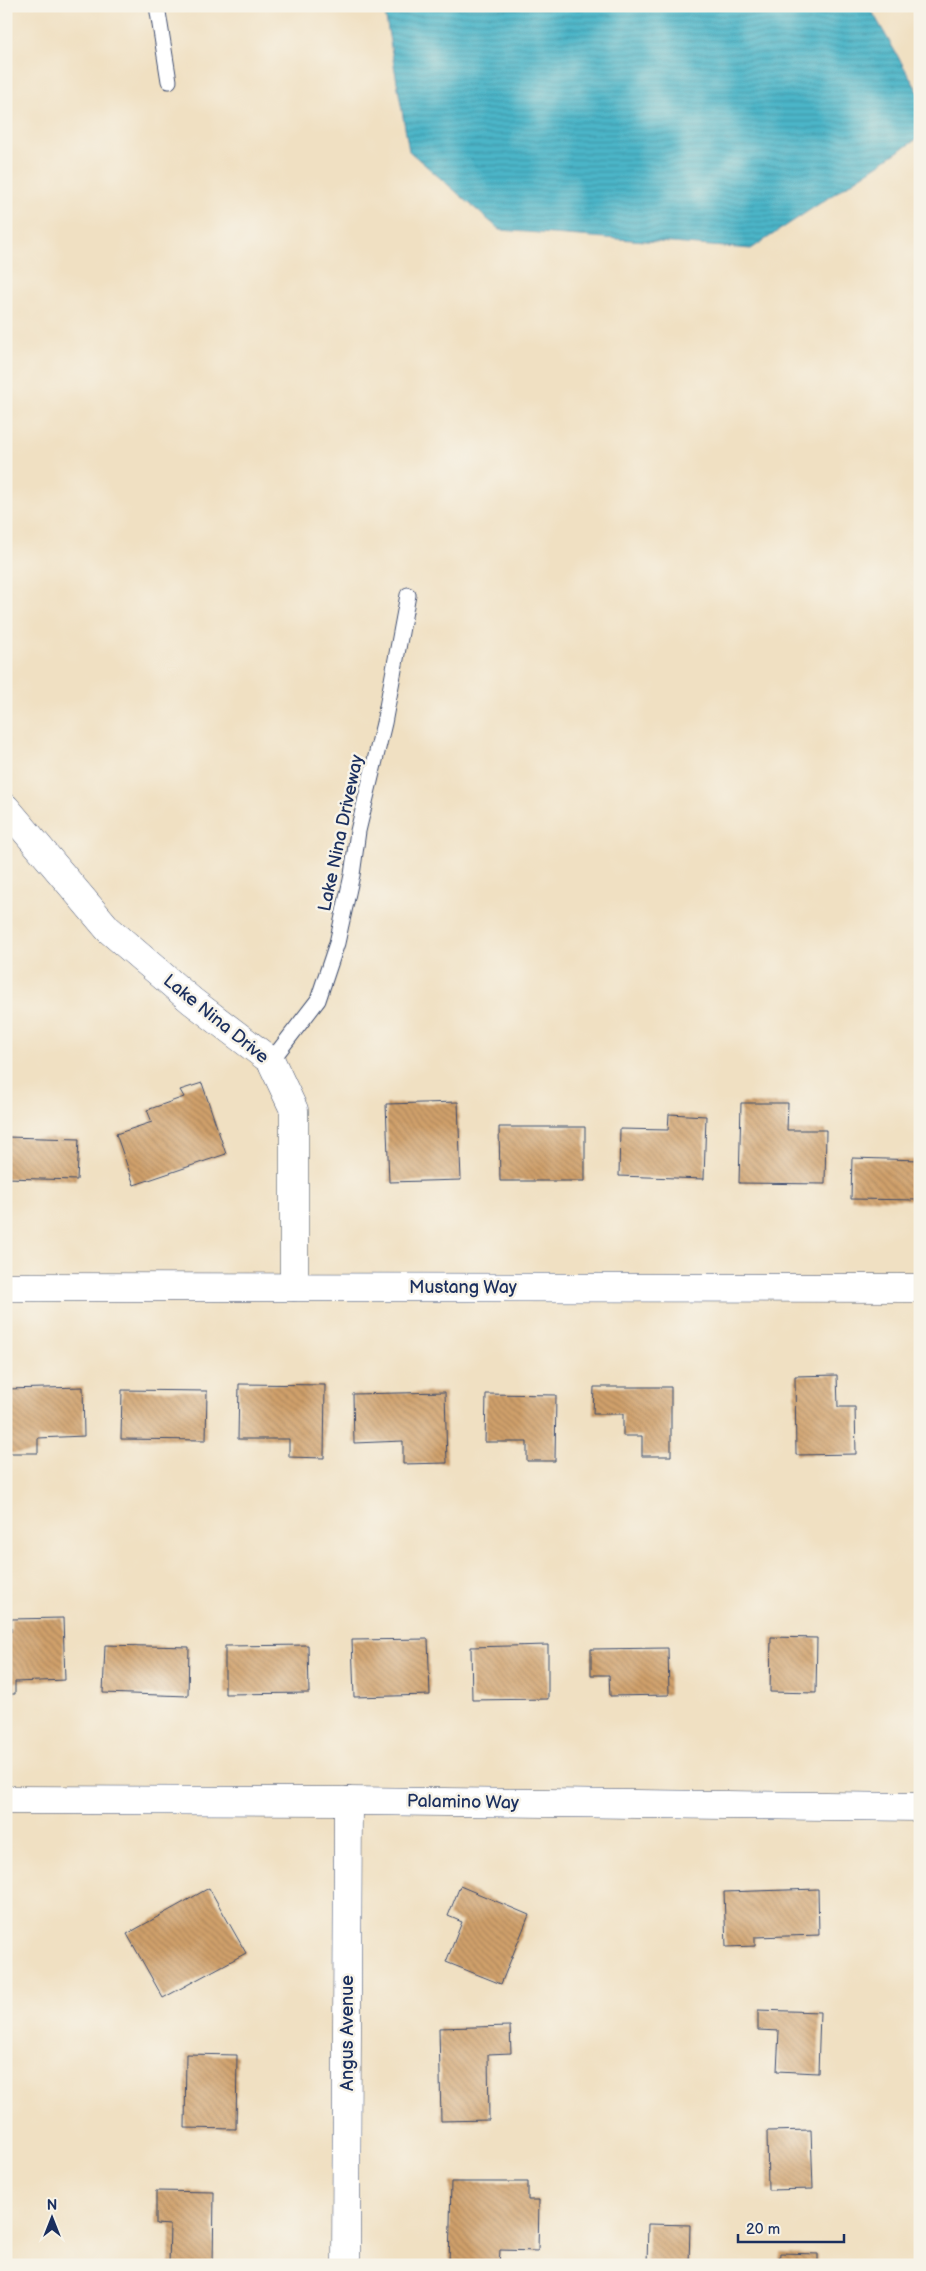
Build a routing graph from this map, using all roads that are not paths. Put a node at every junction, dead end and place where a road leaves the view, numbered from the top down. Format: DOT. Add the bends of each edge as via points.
graph roads {
  1 [pos="157,6"];
  2 [pos="169,81"];
  3 [pos="408,595"];
  4 [pos="6,808"];
  5 [pos="271,1061"];
  6 [pos="6,1286"];
  7 [pos="294,1286"];
  8 [pos="920,1288"];
  9 [pos="6,1800"];
  10 [pos="348,1801"];
  11 [pos="920,1807"];
  12 [pos="346,2265"];
  1 -- 2 [label="lane"];
  3 -- 5 [label="lane, Lake Nina Driveway" via="337,944 318,1000"];
  4 -- 5 [label="street, Lake Nina Drive" via="108,929 192,1001"];
  5 -- 7 [label="street, Lake Nina Drive" via="294,1110"];
  6 -- 7 [label="street, Mustang Way"];
  7 -- 8 [label="street, Mustang Way"];
  9 -- 10 [label="street, Palamino Way"];
  10 -- 11 [label="street, Palamino Way"];
  10 -- 12 [label="street, Angus Avenue"];
}
